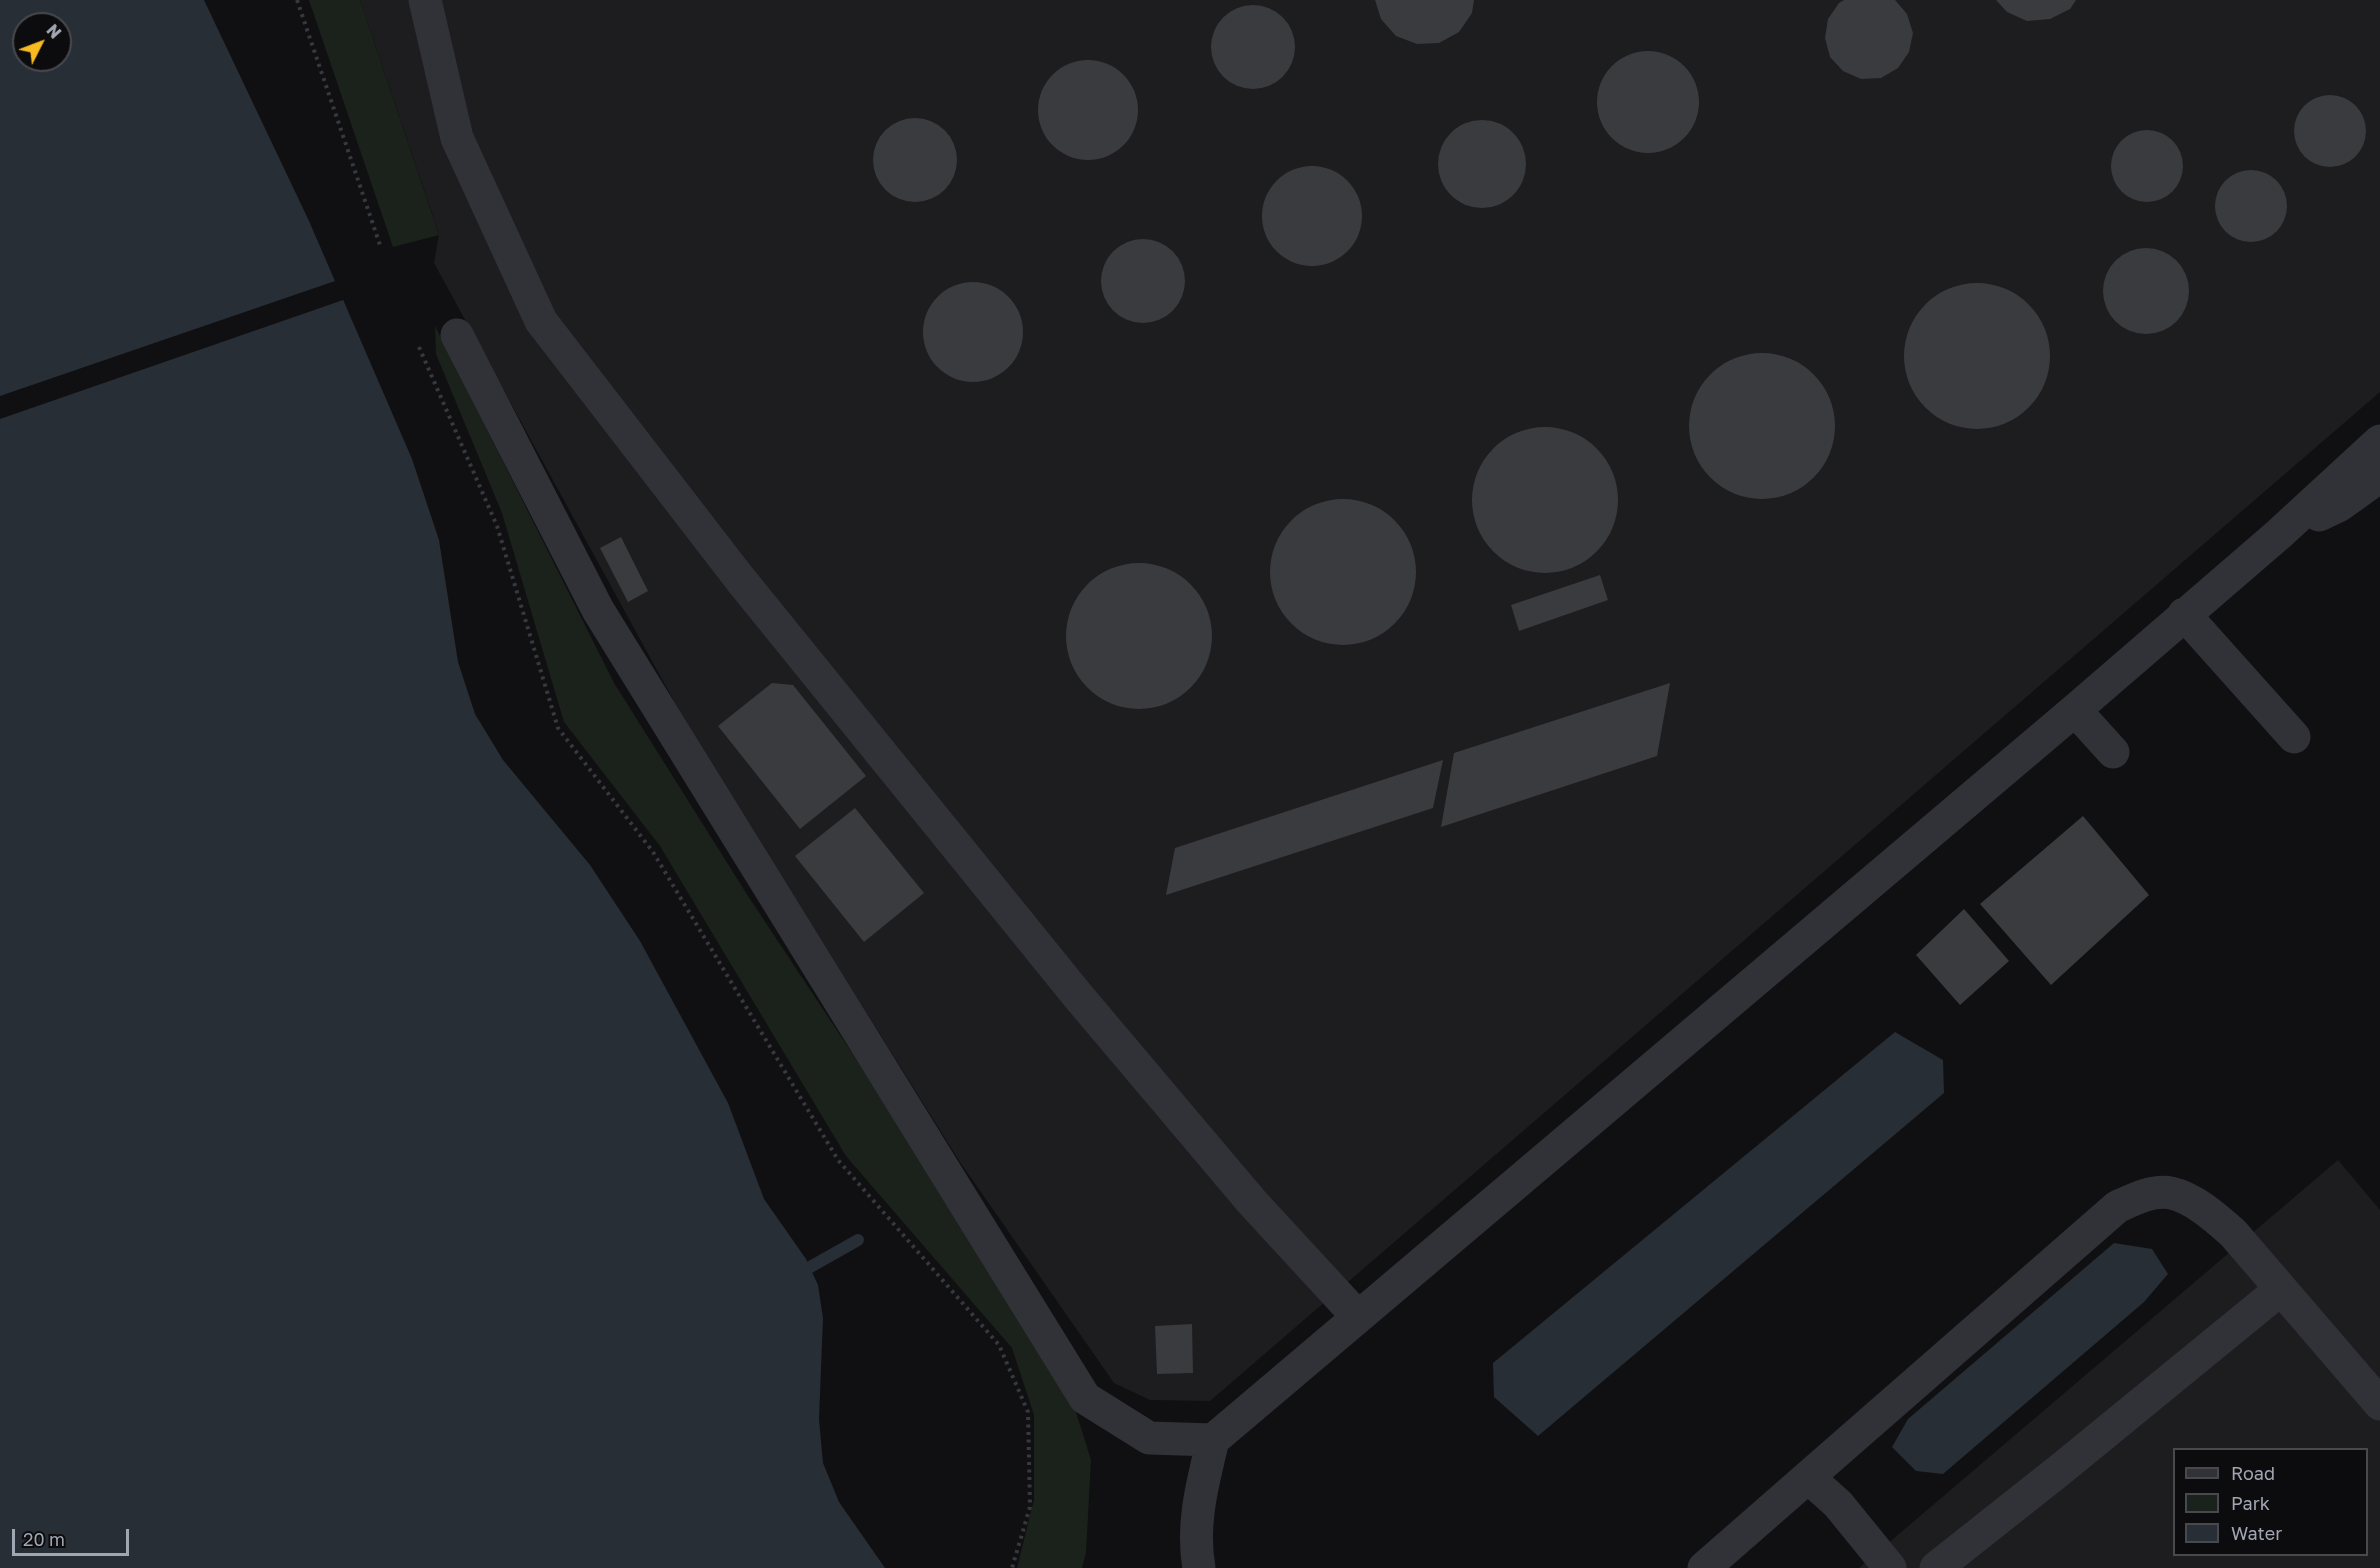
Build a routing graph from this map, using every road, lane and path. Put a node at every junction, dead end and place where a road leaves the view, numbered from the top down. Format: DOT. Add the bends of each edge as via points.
graph roads {
  1 [pos="297,0"];
  2 [pos="425,0"];
  3 [pos="381,248"];
  4 [pos="457,335"];
  5 [pos="419,347"];
  6 [pos="2380,441"];
  7 [pos="2380,476"];
  8 [pos="2279,534"];
  9 [pos="2184,614"];
  10 [pos="2075,710"];
  11 [pos="2295,737"];
  12 [pos="2113,752"];
  13 [pos="2281,1289"];
  14 [pos="1358,1317"];
  15 [pos="2380,1404"];
  16 [pos="1213,1440"];
  17 [pos="1809,1478"];
  18 [pos="1012,1568"];
  19 [pos="1199,1568"];
  20 [pos="1704,1568"];
  21 [pos="1890,1568"];
  22 [pos="1936,1568"];
  1 -- 3 [label="path"];
  2 -- 14 [label="lane" via="457,138 541,321 740,579 1071,986 1252,1202"];
  4 -- 16 [label="lane" via="598,610 1085,1398 1149,1438"];
  5 -- 18 [label="path" via="497,526 558,728 653,852 838,1160 999,1346 1028,1412 1030,1507"];
  6 -- 8 [label="lane"];
  7 -- 8 [label="lane" via="2340,505"];
  8 -- 9 [label="lane"];
  9 -- 10 [label="lane"];
  9 -- 11 [label="lane"];
  10 -- 12 [label="lane"];
  10 -- 14 [label="lane"];
  13 -- 15 [label="lane"];
  13 -- 17 [label="lane" via="2234,1233 2206,1209 2170,1192 2144,1196 2116,1207"];
  13 -- 22 [label="lane"];
  14 -- 16 [label="lane"];
  16 -- 19 [label="lane" via="1198,1503"];
  17 -- 20 [label="lane"];
  17 -- 21 [label="lane" via="1838,1504"];
}
